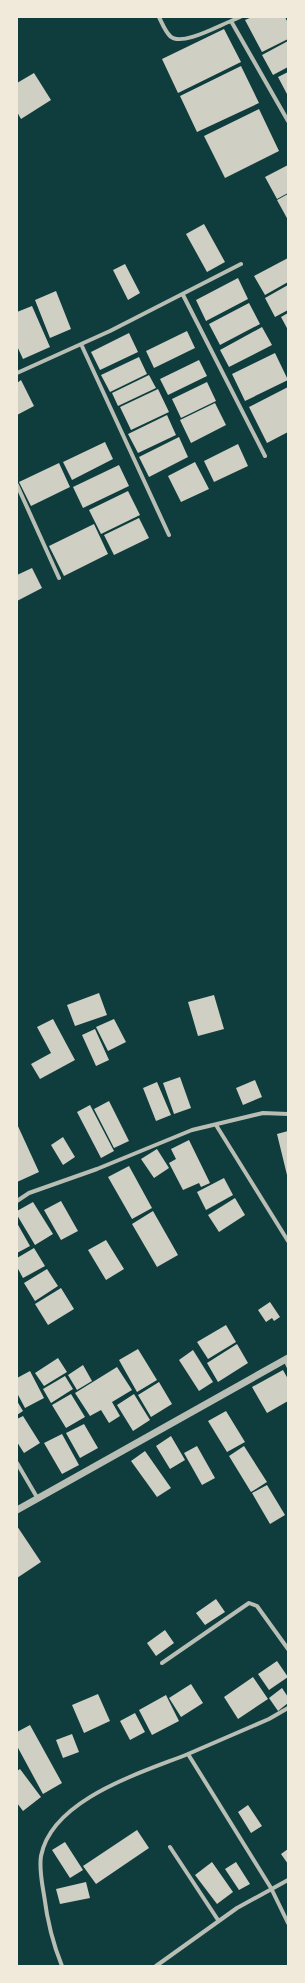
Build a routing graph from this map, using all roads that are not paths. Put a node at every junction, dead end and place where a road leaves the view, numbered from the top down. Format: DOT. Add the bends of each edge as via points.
graph roads {
  1 [pos="159,17"];
  2 [pos="240,17"];
  3 [pos="231,21"];
  4 [pos="288,120"];
  5 [pos="241,264"];
  6 [pos="183,295"];
  7 [pos="81,344"];
  8 [pos="17,373"];
  9 [pos="265,456"];
  10 [pos="17,485"];
  11 [pos="169,535"];
  12 [pos="59,578"];
  13 [pos="288,1114"];
  14 [pos="216,1125"];
  15 [pos="17,1201"];
  16 [pos="288,1240"];
  17 [pos="287,1361"];
  18 [pos="17,1463"];
  19 [pos="38,1499"];
  20 [pos="17,1510"];
  21 [pos="288,1649"];
  22 [pos="162,1664"];
  23 [pos="288,1708"];
  24 [pos="188,1754"];
  25 [pos="170,1847"];
  26 [pos="288,1880"];
  27 [pos="271,1888"];
  28 [pos="218,1920"];
  29 [pos="288,1923"];
  30 [pos="62,1966"];
  31 [pos="156,1966"];
  1 -- 3 [label="street" via="170,36 183,40"];
  2 -- 3 [label="street"];
  3 -- 4 [label="street"];
  5 -- 6 [label="street"];
  6 -- 7 [label="street"];
  6 -- 9 [label="street"];
  7 -- 8 [label="street"];
  7 -- 11 [label="street"];
  10 -- 12 [label="street"];
  13 -- 14 [label="street" via="263,1114"];
  14 -- 15 [label="street" via="192,1130 98,1169 29,1193"];
  14 -- 16 [label="street"];
  17 -- 19 [label="street"];
  18 -- 19 [label="street"];
  19 -- 20 [label="street"];
  21 -- 22 [label="street" via="257,1606 249,1603"];
  23 -- 24 [label="street" via="269,1719"];
  24 -- 27 [label="street"];
  24 -- 30 [label="street" via="115,1784 88,1799 63,1817 53,1829 44,1845 40,1864 46,1908"];
  25 -- 28 [label="street"];
  26 -- 27 [label="street"];
  27 -- 28 [label="street"];
  27 -- 29 [label="street"];
  28 -- 31 [label="street"];
}
